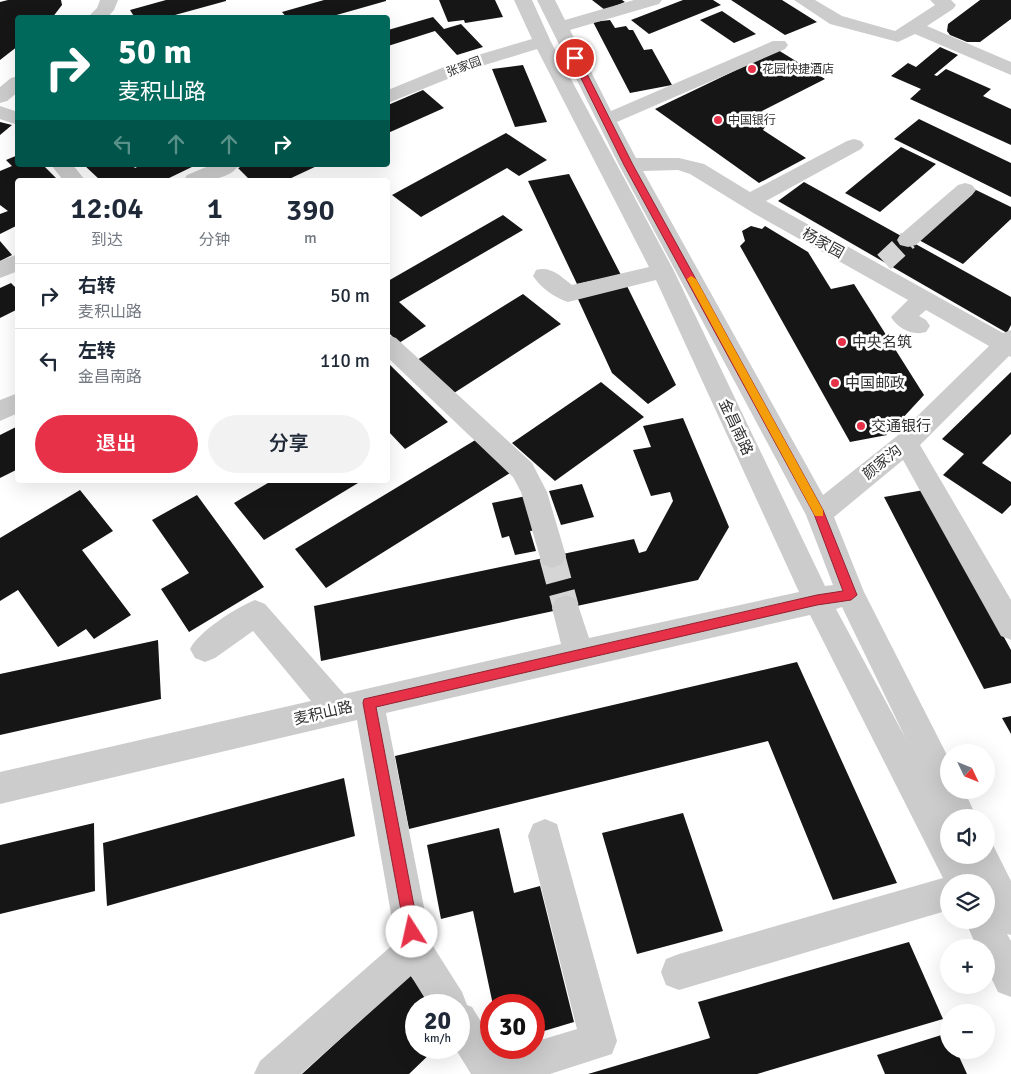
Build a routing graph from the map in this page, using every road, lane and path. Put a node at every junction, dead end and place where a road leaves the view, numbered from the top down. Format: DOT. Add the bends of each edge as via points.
graph roads {
  1 [pos="109,0"];
  2 [pos="523,0"];
  3 [pos="546,0"];
  4 [pos="653,0"];
  5 [pos="803,0"];
  6 [pos="939,0"];
  7 [pos="99,15"];
  8 [pos="914,27"];
  9 [pos="551,35"];
  10 [pos="779,45"];
  11 [pos="1011,69"];
  12 [pos="15,84"];
  13 [pos="390,96"];
  14 [pos="0,97"];
  15 [pos="0,112"];
  16 [pos="15,118"];
  17 [pos="606,120"];
  18 [pos="854,145"];
  19 [pos="628,165"];
  20 [pos="63,167"];
  21 [pos="220,170"];
  22 [pos="73,178"];
  23 [pos="199,178"];
  24 [pos="965,190"];
  25 [pos="750,201"];
  26 [pos="908,240"];
  27 [pos="15,262"];
  28 [pos="0,270"];
  29 [pos="663,271"];
  30 [pos="544,276"];
  31 [pos="924,298"];
  32 [pos="918,326"];
  33 [pos="1010,344"];
  34 [pos="390,346"];
  35 [pos="15,404"];
  36 [pos="0,411"];
  37 [pos="906,443"];
  38 [pos="819,513"];
  39 [pos="552,556"];
  40 [pos="851,595"];
  41 [pos="817,600"];
  42 [pos="566,608"];
  43 [pos="1011,627"];
  44 [pos="205,649"];
  45 [pos="578,654"];
  46 [pos="369,703"];
  47 [pos="338,710"];
  48 [pos="0,788"];
  49 [pos="957,809"];
  50 [pos="545,836"];
  51 [pos="940,838"];
  52 [pos="984,864"];
  53 [pos="940,896"];
  54 [pos="1011,918"];
  55 [pos="986,929"];
  56 [pos="415,949"];
  57 [pos="679,972"];
  58 [pos="1011,979"];
  59 [pos="442,994"];
  60 [pos="470,1039"];
  61 [pos="273,1074"];
  62 [pos="491,1074"];
  1 -- 7 [label="street"];
  2 -- 9 [label="street, 金昌南路"];
  3 -- 9 [label="street, 金昌南路"];
  4 -- 9 [label="street, 张家园"];
  5 -- 8 [label="street" via="836,20 898,37"];
  6 -- 8 [label="street" via="947,5"];
  8 -- 11 [label="street"];
  9 -- 13 [label="street, 张家园"];
  9 -- 17 [label="street, 金昌南路"];
  9 -- 29 [label="street, 金昌南路"];
  10 -- 17 [label="street"];
  12 -- 14 [label="street"];
  15 -- 16 [label="street"];
  17 -- 19 [label="street, 金昌南路"];
  18 -- 25 [label="street"];
  19 -- 25 [label="street, 杨家园" via="679,164 697,169"];
  19 -- 38 [label="street, 金昌南路"];
  20 -- 22 [label="street"];
  21 -- 23 [label="street"];
  24 -- 26 [label="street"];
  25 -- 31 [label="street, 杨家园" via="879,267"];
  27 -- 28 [label="street"];
  29 -- 30 [label="street" via="568,294"];
  29 -- 41 [label="street, 金昌南路"];
  31 -- 32 [label="street" via="904,317"];
  31 -- 33 [label="street, 杨家园"];
  33 -- 37 [label="street, 颜家沟"];
  34 -- 39 [label="street" via="523,470 534,492"];
  35 -- 36 [label="street"];
  37 -- 38 [label="street, 颜家沟"];
  37 -- 43 [label="street"];
  38 -- 40 [label="street, 金昌南路"];
  40 -- 41 [label="street, 麦积山路"];
  40 -- 49 [label="street, 金昌南路"];
  41 -- 45 [label="street, 麦积山路"];
  41 -- 51 [label="street, 金昌南路"];
  42 -- 45 [label="street"];
  44 -- 47 [label="street" via="255,613"];
  45 -- 46 [label="street, 麦积山路"];
  46 -- 47 [label="street, 麦积山路"];
  46 -- 56 [label="street"];
  47 -- 48 [label="street, 麦积山路"];
  50 -- 62 [label="street" via="599,1041"];
  52 -- 54 [label="street"];
  53 -- 57 [label="street"];
  55 -- 58 [label="street"];
  56 -- 59 [label="street"];
  56 -- 61 [label="street"];
  60 -- 62 [label="street"];
}
